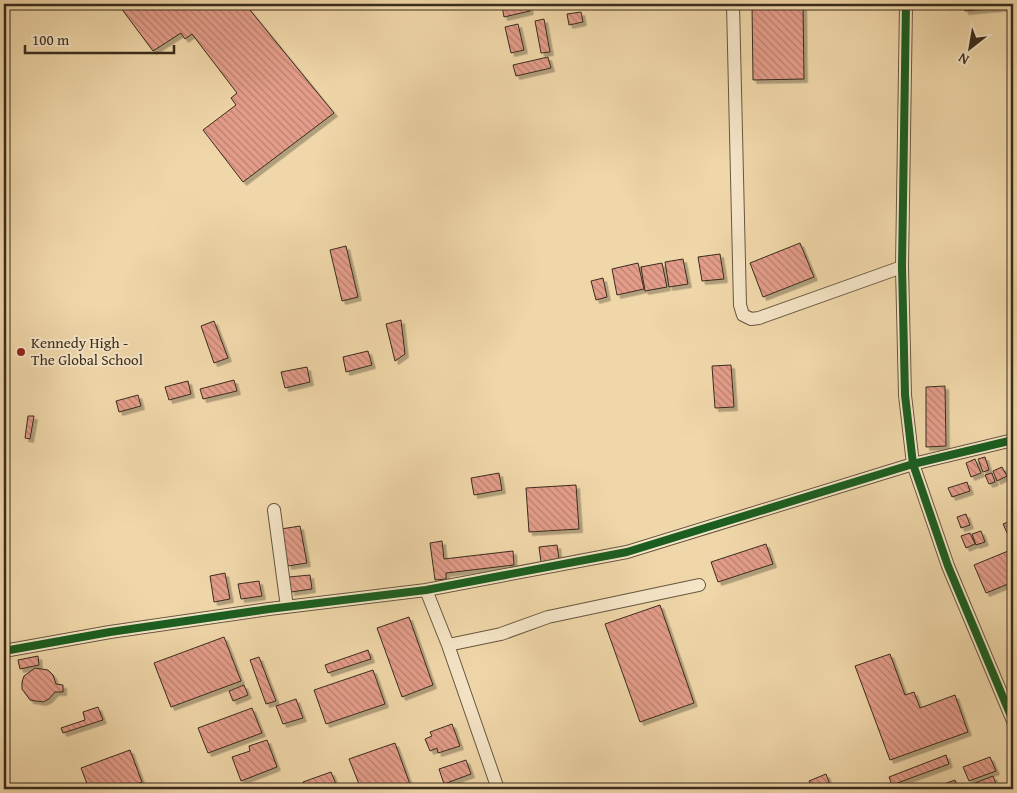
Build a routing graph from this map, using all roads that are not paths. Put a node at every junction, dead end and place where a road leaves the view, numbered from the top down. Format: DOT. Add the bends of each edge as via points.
graph roads {
  1 [pos="733,4"];
  2 [pos="906,4"];
  3 [pos="902,266"];
  4 [pos="1013,440"];
  5 [pos="913,464"];
  6 [pos="274,510"];
  7 [pos="699,585"];
  8 [pos="426,590"];
  9 [pos="286,607"];
  10 [pos="448,644"];
  11 [pos="4,651"];
  12 [pos="1013,722"];
  13 [pos="498,789"];
  1 -- 3 [label="street" via="740,305 744,315 751,319 759,318"];
  2 -- 3 [label="street"];
  3 -- 5 [label="street" via="905,394"];
  4 -- 5 [label="street"];
  5 -- 8 [label="street" via="651,546"];
  5 -- 12 [label="street" via="948,566"];
  6 -- 9 [label="street"];
  7 -- 10 [label="street" via="548,617 501,634"];
  8 -- 9 [label="street"];
  8 -- 10 [label="street"];
  9 -- 11 [label="street"];
  10 -- 13 [label="street"];
}
